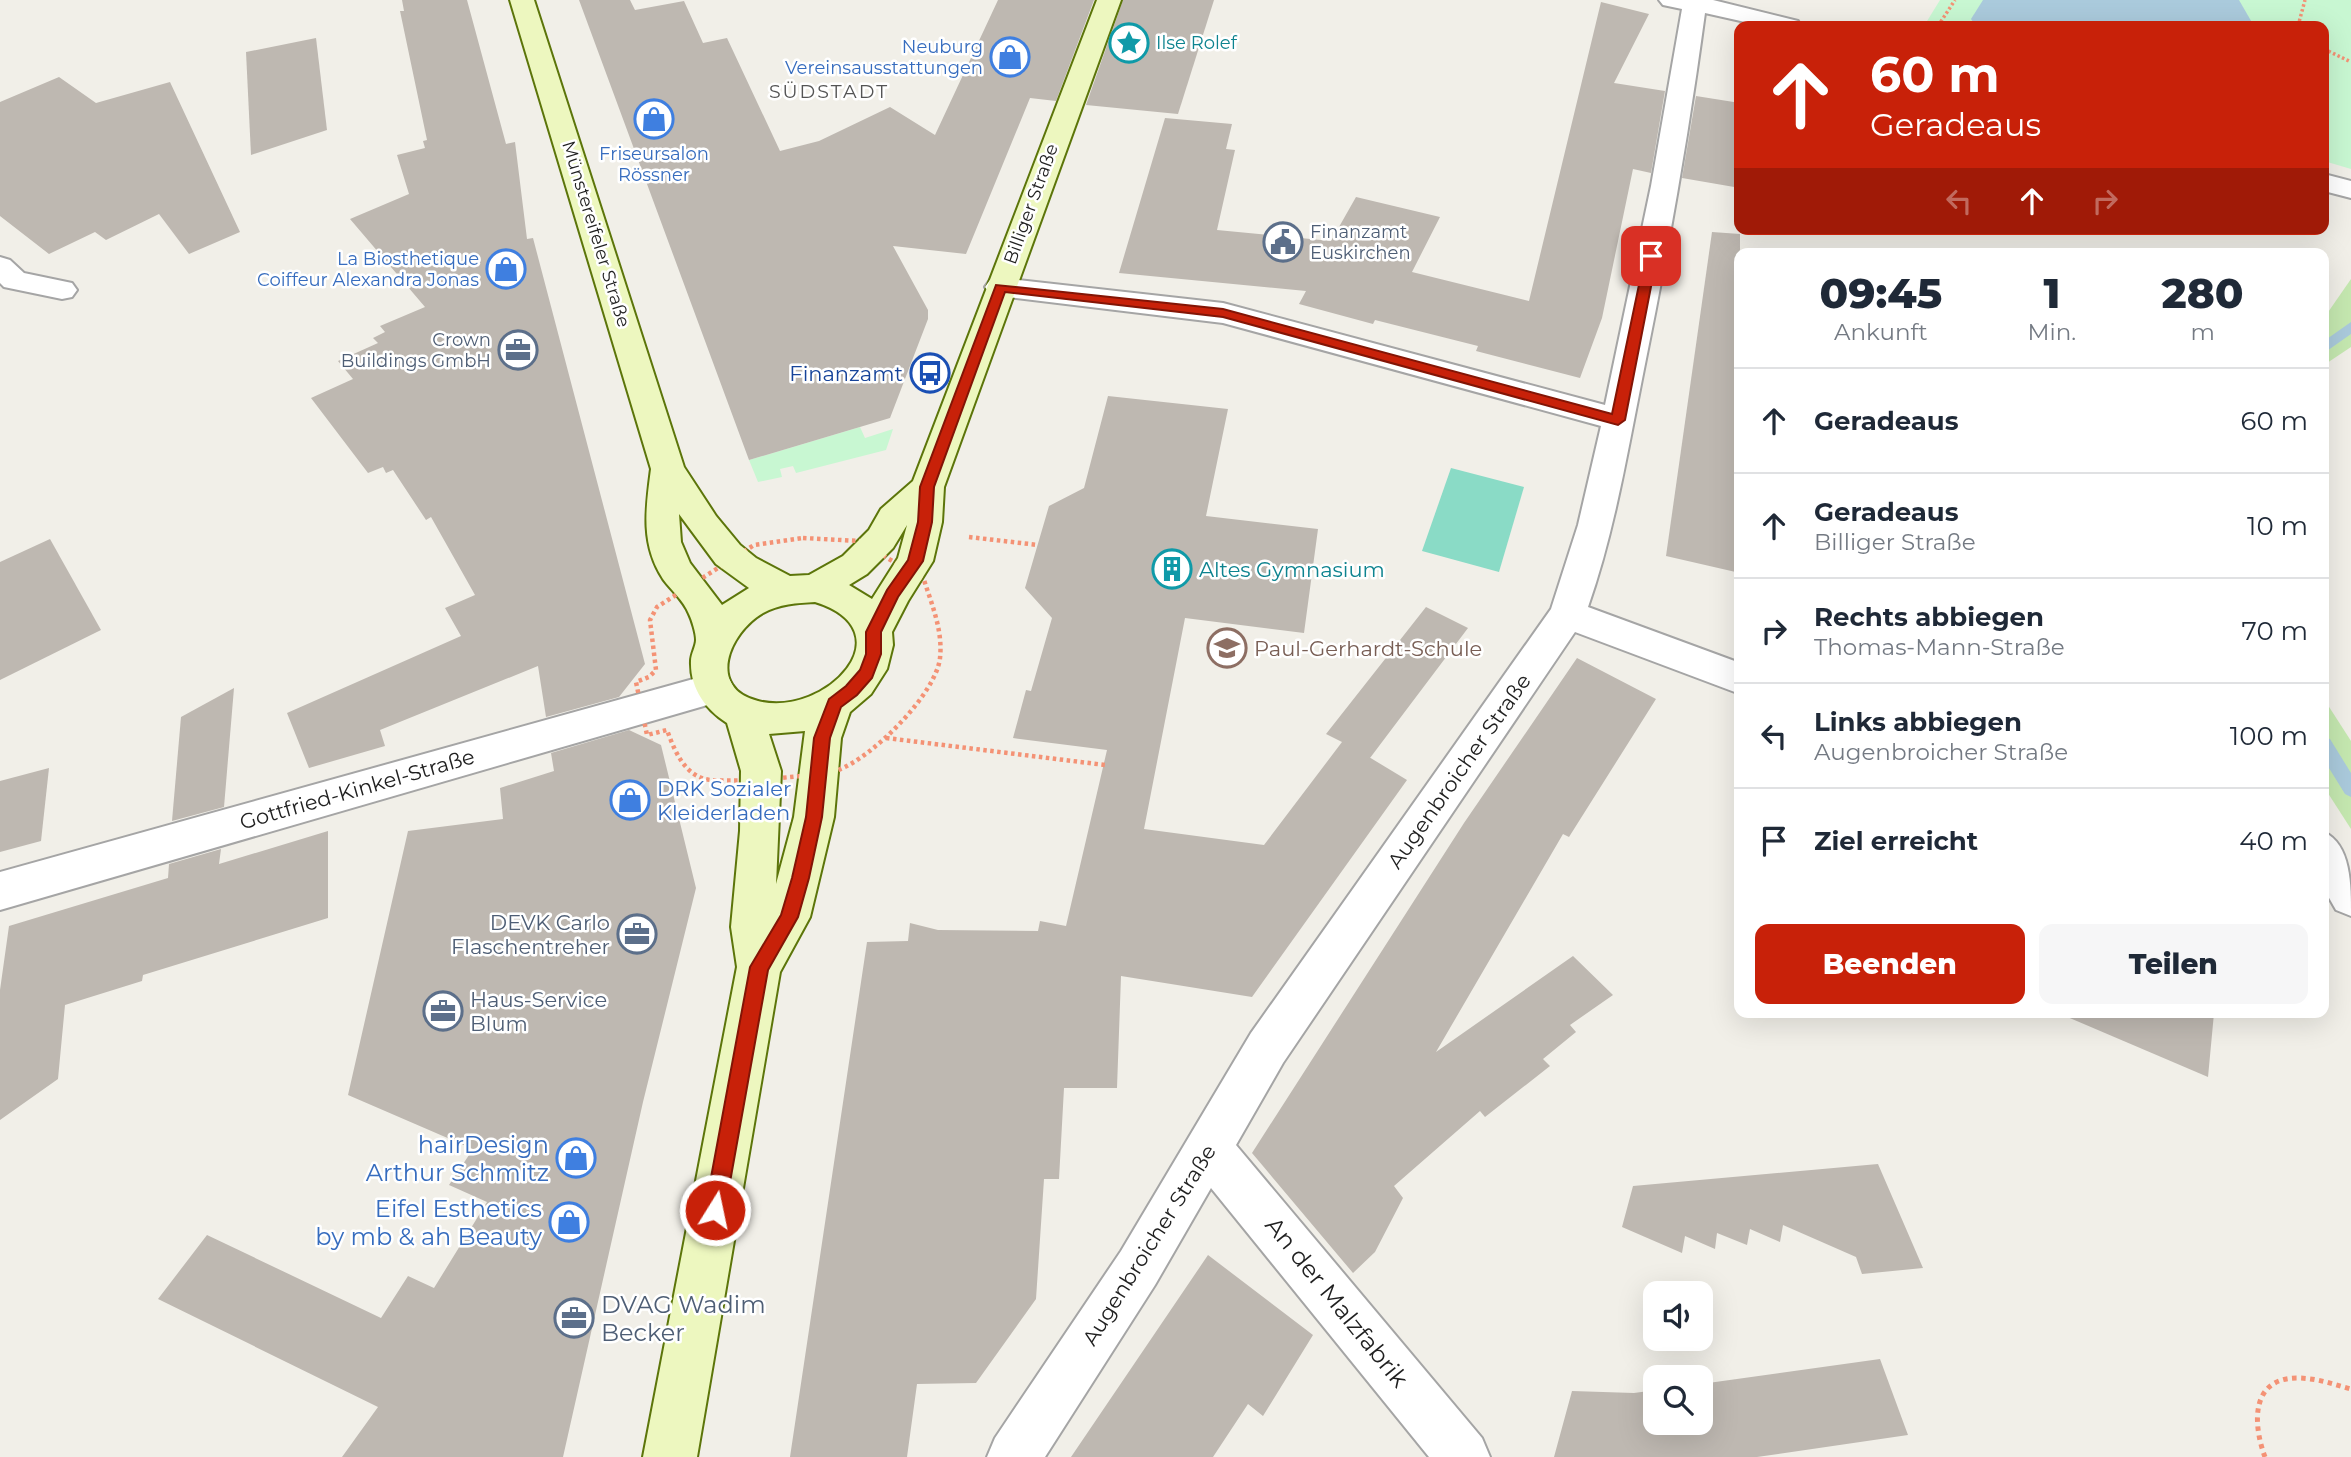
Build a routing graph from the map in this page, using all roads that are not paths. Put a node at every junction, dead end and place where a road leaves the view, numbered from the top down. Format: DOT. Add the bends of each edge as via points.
graph roads {
  1 [pos="522,0"];
  2 [pos="1109,0"];
  3 [pos="1687,1"];
  4 [pos="1771,21"];
  5 [pos="2329,183"];
  6 [pos="2351,190"];
  7 [pos="0,266"];
  8 [pos="1000,287"];
  9 [pos="62,290"];
  10 [pos="1618,420"];
  11 [pos="668,469"];
  12 [pos="927,487"];
  13 [pos="800,589"];
  14 [pos="1567,614"];
  15 [pos="874,632"];
  16 [pos="714,639"];
  17 [pos="1734,677"];
  18 [pos="729,700"];
  19 [pos="834,704"];
  20 [pos="2329,859"];
  21 [pos="0,891"];
  22 [pos="2351,897"];
  23 [pos="2329,907"];
  24 [pos="2351,916"];
  25 [pos="759,967"];
  26 [pos="1208,1149"];
  27 [pos="670,1457"];
  28 [pos="1014,1457"];
  29 [pos="1463,1457"];
  1 -- 11 [label="street, Münstereifeler Straße"];
  2 -- 8 [label="street, Billiger Straße"];
  3 -- 4 [label="street"];
  3 -- 10 [label="street, Augenbroicher Straße" via="1647,282"];
  5 -- 6 [label="street"];
  7 -- 9 [label="street" via="14,280"];
  8 -- 10 [label="street" via="1223,313"];
  8 -- 12 [label="street, Billiger Straße"];
  10 -- 14 [label="street, Augenbroicher Straße" via="1581,576"];
  11 -- 13 [label="street, Münstereifeler Straße" via="706,531 732,560 761,580"];
  11 -- 16 [label="street, Münstereifeler Straße" via="662,511 668,558 705,607"];
  12 -- 13 [label="street, Billiger Straße" via="855,565"];
  12 -- 15 [label="street, Billiger Straße" via="915,561"];
  13 -- 15 [label="street" via="849,599 864,612"];
  13 -- 16 [label="street" via="764,596 739,610"];
  14 -- 17 [label="street"];
  14 -- 26 [label="street, Augenbroicher Straße" via="1304,992"];
  15 -- 19 [label="street" via="874,654 866,673"];
  16 -- 18 [label="street" via="709,676"];
  18 -- 19 [label="street" via="763,718 790,718"];
  18 -- 21 [label="street, Gottfried-Kinkel-Straße" via="642,709"];
  18 -- 25 [label="street" via="759,760 752,927"];
  19 -- 25 [label="street" via="822,738 812,827 789,917"];
  20 -- 22 [label="street"];
  23 -- 24 [label="street"];
  25 -- 27 [label="street"];
  26 -- 28 [label="street, Augenbroicher Straße" via="1138,1268"];
  26 -- 29 [label="street, An der Malzfabrik"];
}
